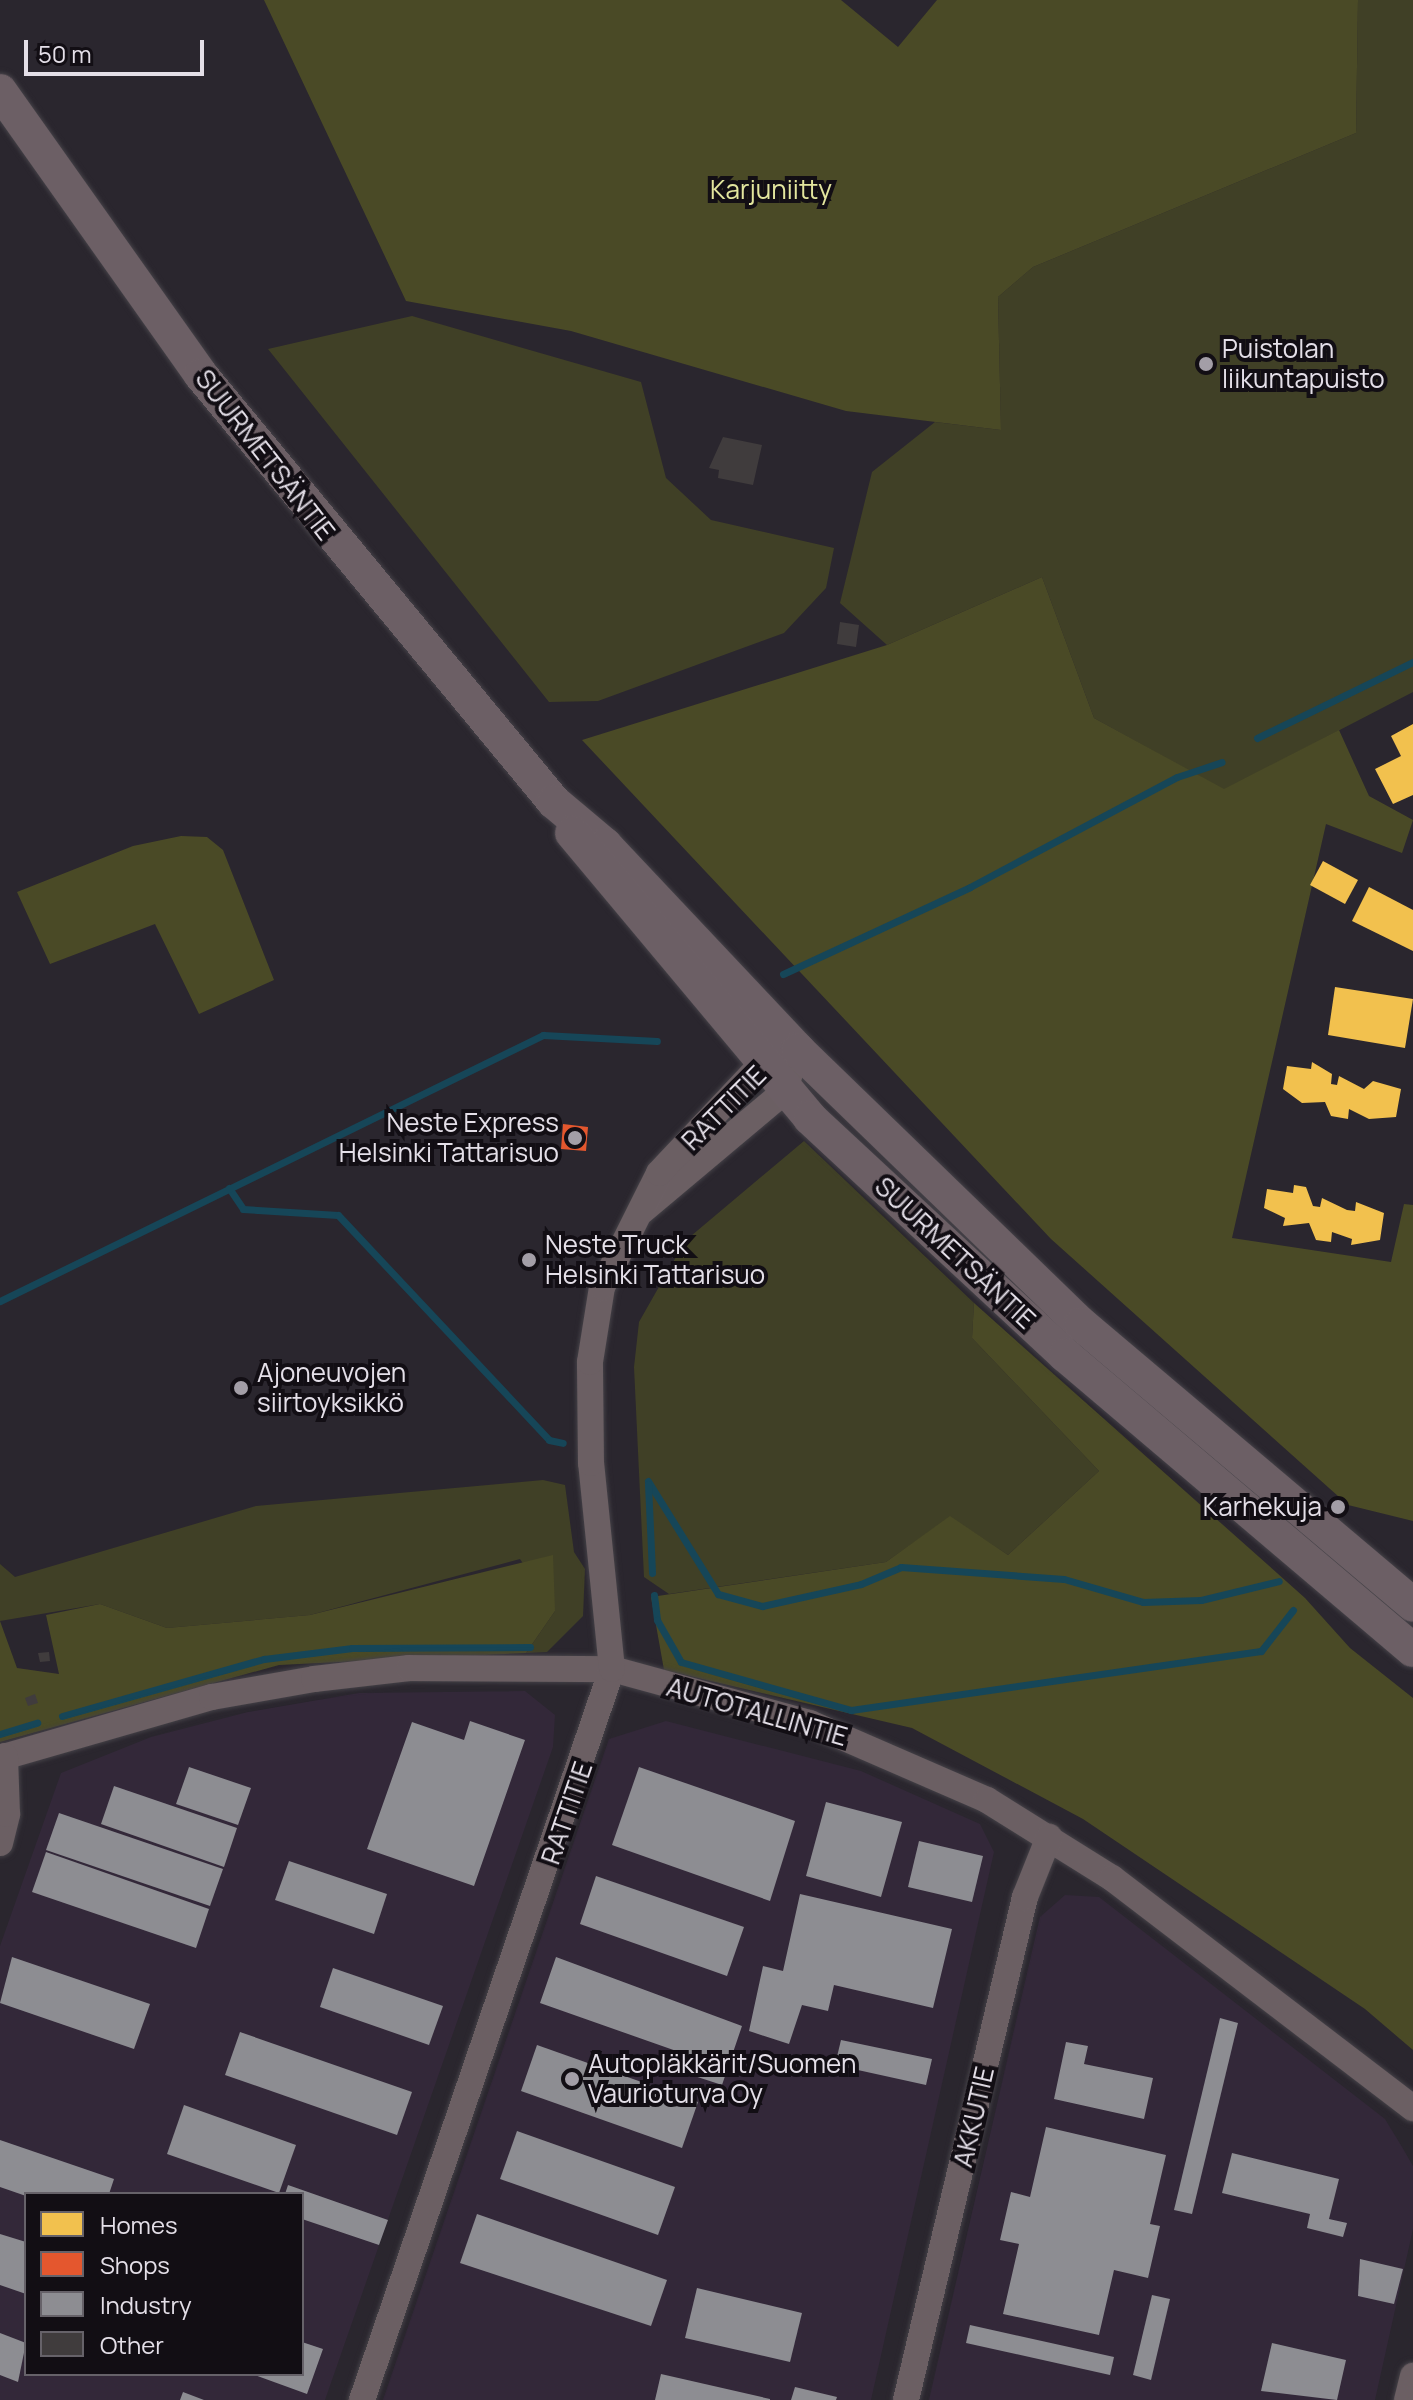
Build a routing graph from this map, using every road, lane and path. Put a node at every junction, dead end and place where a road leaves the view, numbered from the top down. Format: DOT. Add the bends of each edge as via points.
graph roads {
  1 [pos="0,91"];
  2 [pos="554,802"];
  3 [pos="798,1050"];
  4 [pos="760,1066"];
  5 [pos="784,1092"];
  6 [pos="642,1211"];
  7 [pos="1413,1605"];
  8 [pos="1413,1650"];
  9 [pos="612,1669"];
  10 [pos="2,1757"];
  11 [pos="1049,1837"];
  12 [pos="0,1843"];
  13 [pos="1413,2108"];
  14 [pos="1413,2376"];
  15 [pos="362,2400"];
  16 [pos="906,2400"];
  17 [pos="1407,2400"];
  1 -- 2 [label="main road, SUURMETSÄNTIE" via="210,387"];
  2 -- 3 [label="main road, SUURMETSÄNTIE" via="605,845"];
  2 -- 4 [label="main road, SUURMETSÄNTIE" via="586,858"];
  3 -- 4 [label="street, RATTITIE"];
  3 -- 5 [label="street, RATTITIE"];
  3 -- 7 [label="main road, SUURMETSÄNTIE" via="1081,1324"];
  4 -- 5 [label="main road, SUURMETSÄNTIE"];
  4 -- 6 [label="street, RATTITIE" via="659,1173"];
  5 -- 6 [label="street, RATTITIE"];
  5 -- 8 [label="main road, SUURMETSÄNTIE" via="1065,1355"];
  6 -- 9 [label="street, RATTITIE" via="602,1287 590,1362 591,1463"];
  9 -- 10 [label="street, AUTOTALLINTIE" via="409,1668 314,1679 212,1697"];
  9 -- 11 [label="street, AUTOTALLINTIE" via="810,1723 987,1800"];
  9 -- 15 [label="street, RATTITIE"];
  10 -- 12 [label="street" via="7,1814"];
  11 -- 13 [label="street, AUTOTALLINTIE"];
  11 -- 16 [label="street, AKKUTIE" via="1025,1897"];
  14 -- 17 [label="street"];
}
